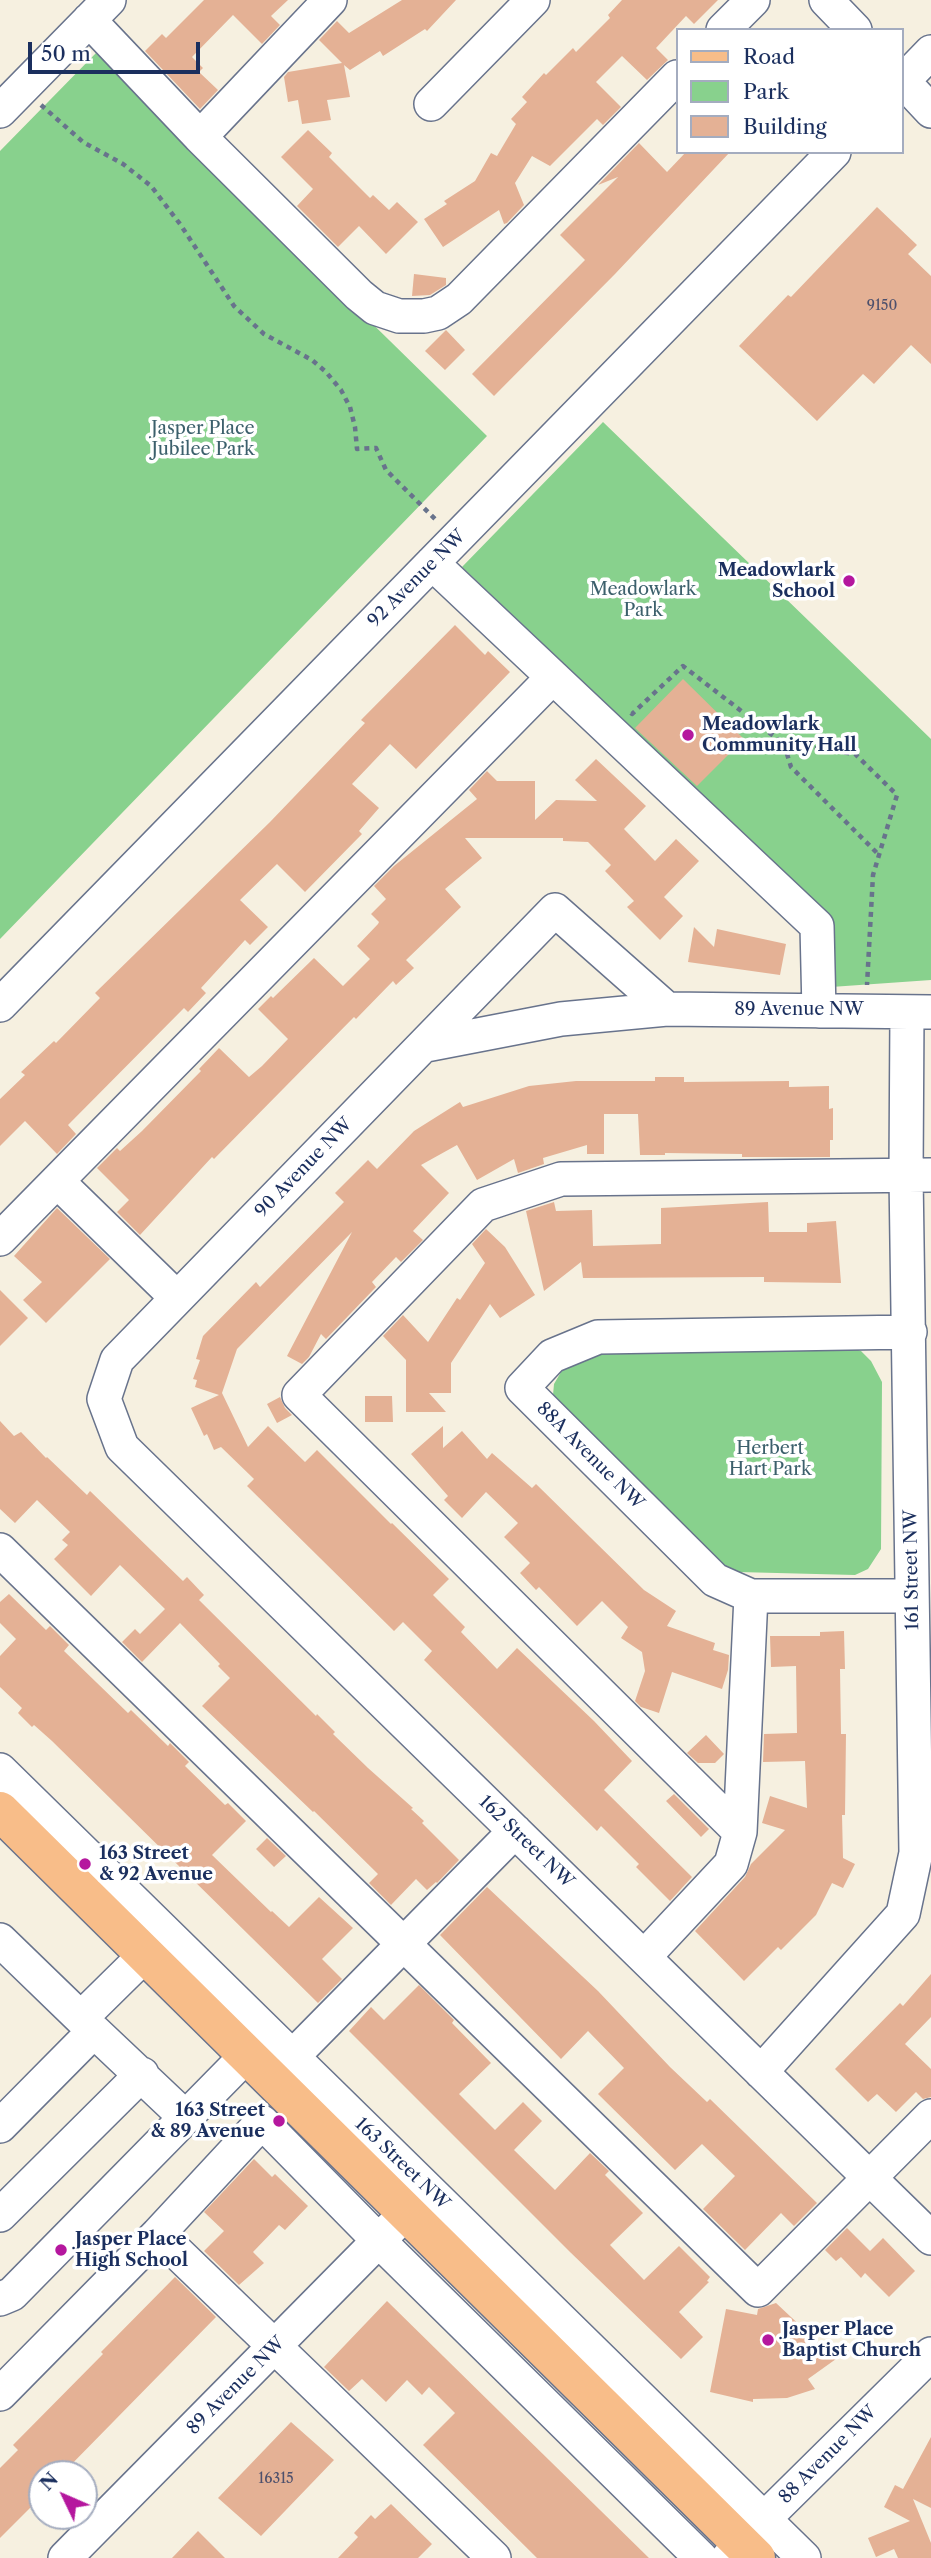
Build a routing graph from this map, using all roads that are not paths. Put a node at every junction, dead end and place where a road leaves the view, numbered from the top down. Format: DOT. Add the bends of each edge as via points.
graph roads {
  1 [pos="330,0"];
  2 [pos="533,0"];
  3 [pos="752,0"];
  4 [pos="826,0"];
  5 [pos="99,10"];
  6 [pos="725,28"];
  7 [pos="853,28"];
  8 [pos="931,52"];
  9 [pos="676,78"];
  10 [pos="903,80"];
  11 [pos="903,82"];
  12 [pos="7,100"];
  13 [pos="431,104"];
  14 [pos="931,111"];
  15 [pos="200,137"];
  16 [pos="832,154"];
  17 [pos="432,563"];
  18 [pos="553,677"];
  19 [pos="0,1005"];
  20 [pos="667,1009"];
  21 [pos="818,1011"];
  22 [pos="919,1012"];
  23 [pos="426,1045"];
  24 [pos="919,1175"];
  25 [pos="57,1181"];
  26 [pos="0,1238"];
  27 [pos="177,1298"];
  28 [pos="910,1332"];
  29 [pos="122,1447"];
  30 [pos="0,1550"];
  31 [pos="751,1596"];
  32 [pos="912,1596"];
  33 [pos="0,1770"];
  34 [pos="0,1811"];
  35 [pos="515,1831"];
  36 [pos="740,1832"];
  37 [pos="0,1940"];
  38 [pos="404,1945"];
  39 [pos="146,1954"];
  40 [pos="644,1957"];
  41 [pos="87,2025"];
  42 [pos="247,2055"];
  43 [pos="292,2057"];
  44 [pos="761,2072"];
  45 [pos="142,2074"];
  46 [pos="931,2116"];
  47 [pos="186,2118"];
  48 [pos="0,2126"];
  49 [pos="870,2178"];
  50 [pos="407,2213"];
  51 [pos="0,2216"];
  52 [pos="158,2234"];
  53 [pos="931,2238"];
  54 [pos="378,2240"];
  55 [pos="0,2299"];
  56 [pos="275,2346"];
  57 [pos="931,2354"];
  58 [pos="0,2394"];
  59 [pos="747,2544"];
  60 [pos="489,2557"];
  61 [pos="65,2558"];
  62 [pos="701,2558"];
  63 [pos="804,2558"];
  1 -- 15 [label="street"];
  2 -- 13 [label="street"];
  3 -- 6 [label="street"];
  4 -- 7 [label="street"];
  5 -- 12 [label="street"];
  5 -- 15 [label="street"];
  8 -- 10 [label="street"];
  9 -- 15 [label="street" via="459,299 424,316 399,316 375,308"];
  11 -- 14 [label="street"];
  16 -- 17 [label="street, 92 Avenue NW"];
  17 -- 18 [label="street"];
  17 -- 19 [label="street, 92 Avenue NW"];
  18 -- 21 [label="street" via="817,926"];
  18 -- 25 [label="street"];
  20 -- 21 [label="street, 89 Avenue NW"];
  20 -- 23 [label="street, 89 Avenue NW" via="561,1019"];
  20 -- 23 [label="street, 90 Avenue NW" via="555,911"];
  21 -- 22 [label="street, 89 Avenue NW"];
  22 -- 24 [label="street, 161 Street NW"];
  23 -- 27 [label="street, 90 Avenue NW"];
  24 -- 28 [label="street, 161 Street NW"];
  24 -- 36 [label="street" via="561,1179 483,1205 299,1395"];
  25 -- 26 [label="street"];
  25 -- 27 [label="street"];
  27 -- 29 [label="street, 90 Avenue NW" via="117,1360 104,1399"];
  28 -- 31 [label="street, 88A Avenue NW" via="598,1337 552,1356 522,1388 715,1580"];
  28 -- 32 [label="street, 161 Street NW"];
  29 -- 35 [label="street, 162 Street NW"];
  30 -- 38 [label="street"];
  31 -- 32 [label="street, 88A Avenue NW"];
  31 -- 36 [label="street"];
  32 -- 44 [label="street, 161 Street NW" via="916,1853 903,1914"];
  33 -- 43 [label="street, 163 Street NW"];
  34 -- 39 [label="main road, 163 Street NW"];
  35 -- 38 [label="street"];
  35 -- 40 [label="street, 162 Street NW"];
  36 -- 40 [label="street" via="731,1864"];
  37 -- 41 [label="street"];
  38 -- 43 [label="street"];
  38 -- 49 [label="street" via="758,2290"];
  39 -- 41 [label="street"];
  39 -- 42 [label="main road, 163 Street NW"];
  40 -- 44 [label="street, 162 Street NW"];
  41 -- 45 [label="street"];
  41 -- 48 [label="street"];
  42 -- 47 [label="street"];
  42 -- 50 [label="main road, 163 Street NW"];
  43 -- 59 [label="street, 163 Street NW"];
  44 -- 49 [label="street, 162 Street NW"];
  45 -- 47 [label="street"];
  45 -- 51 [label="street"];
  46 -- 49 [label="street"];
  47 -- 55 [label="street" via="12,2294"];
  49 -- 53 [label="street, 162 Street NW"];
  50 -- 54 [label="street, 89 Avenue NW"];
  50 -- 59 [label="main road, 163 Street NW"];
  52 -- 54 [label="street" via="262,2122"];
  52 -- 56 [label="street"];
  52 -- 58 [label="street"];
  54 -- 56 [label="street, 89 Avenue NW"];
  54 -- 62 [label="street"];
  56 -- 60 [label="street"];
  56 -- 61 [label="street, 89 Avenue NW"];
  57 -- 59 [label="street, 88 Avenue NW"];
  59 -- 63 [label="street, 163 Street NW"];
}
